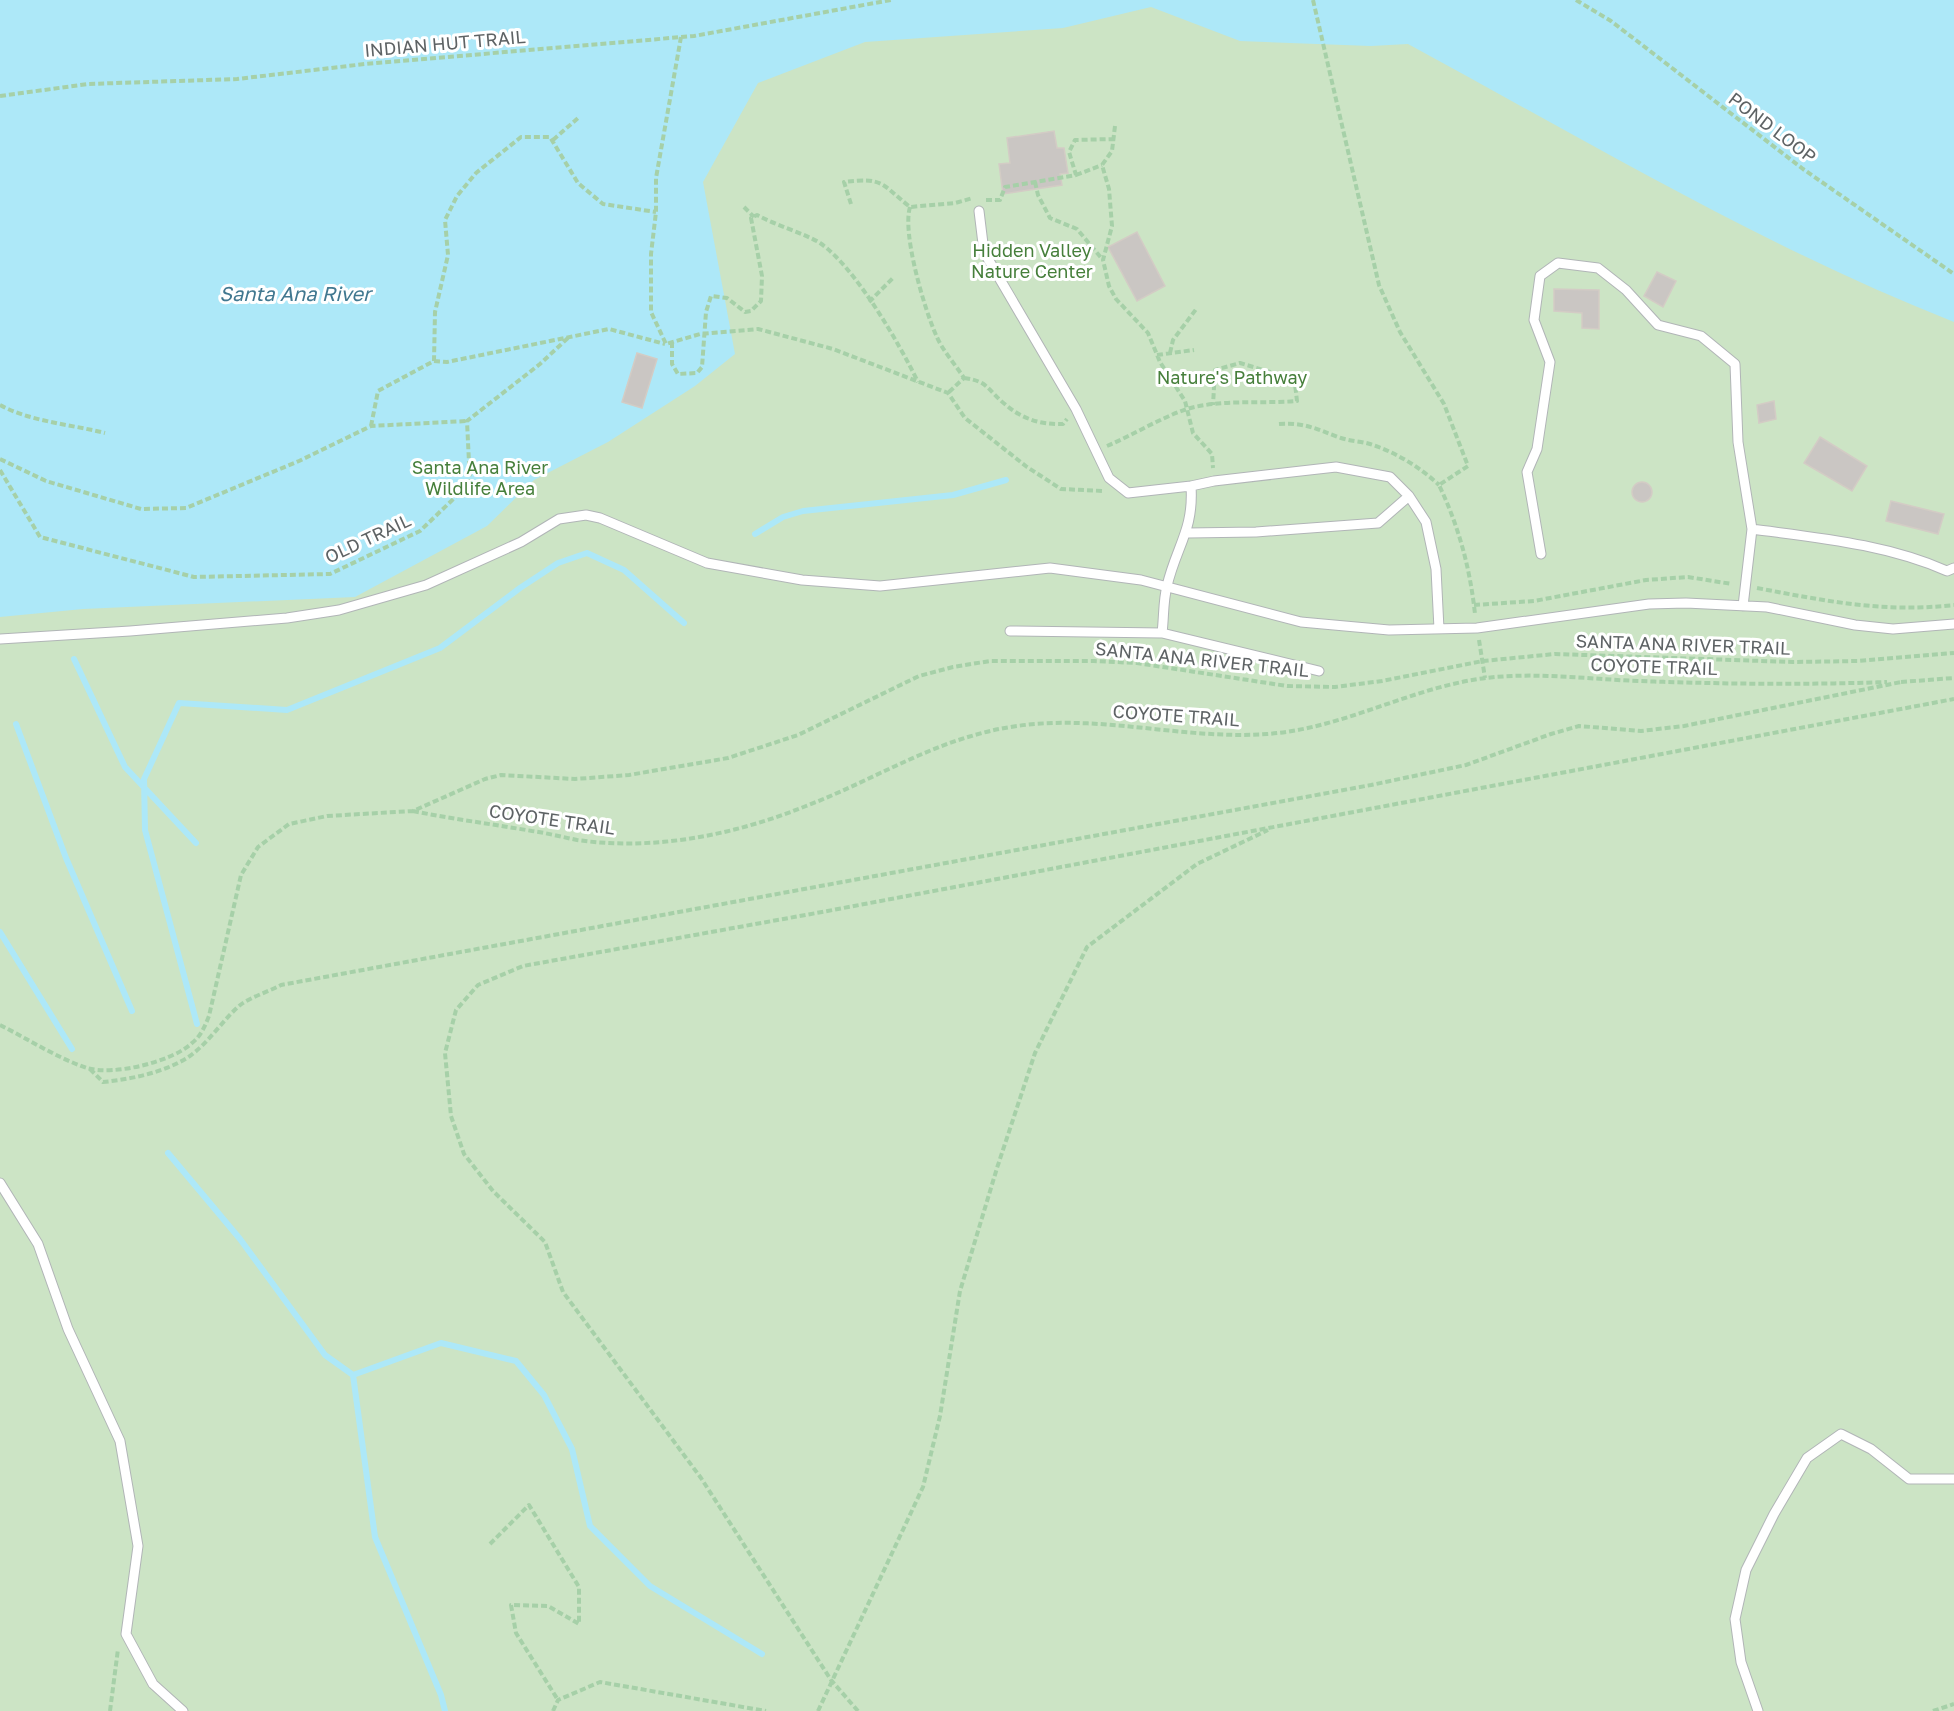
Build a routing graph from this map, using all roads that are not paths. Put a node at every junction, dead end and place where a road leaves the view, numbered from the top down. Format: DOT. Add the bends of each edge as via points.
graph roads {
  1 [pos="979,211"];
  2 [pos="1191,486"];
  3 [pos="1409,496"];
  4 [pos="1752,529"];
  5 [pos="1188,533"];
  6 [pos="1541,554"];
  7 [pos="1954,568"];
  8 [pos="1166,587"];
  9 [pos="1743,606"];
  10 [pos="1954,624"];
  11 [pos="1439,629"];
  12 [pos="1010,631"];
  13 [pos="1162,633"];
  14 [pos="0,639"];
  15 [pos="1319,671"];
  16 [pos="0,1183"];
  17 [pos="1954,1479"];
  18 [pos="183,1711"];
  19 [pos="1758,1711"];
  1 -- 2 [label="lane" via="984,252 1076,409 1109,478 1128,493"];
  2 -- 3 [label="lane" via="1336,467 1390,477"];
  2 -- 5 [label="lane"];
  3 -- 5 [label="lane" via="1378,523"];
  3 -- 11 [label="lane" via="1426,522 1436,569"];
  4 -- 6 [label="lane" via="1738,442 1735,364 1701,336 1658,325 1626,290 1598,268 1558,263 1540,276 1534,320 1550,362 1537,449 1527,472"];
  4 -- 7 [label="lane" via="1846,542 1922,560 1947,571"];
  4 -- 9 [label="lane"];
  5 -- 8 [label="lane"];
  8 -- 11 [label="lane" via="1301,622 1389,630"];
  8 -- 13 [label="lane"];
  8 -- 14 [label="lane" via="1050,568 880,586 802,580 707,563 586,515 559,519 520,542 426,585 339,610 287,618"];
  9 -- 10 [label="lane" via="1893,629"];
  9 -- 11 [label="lane" via="1649,604 1477,628"];
  12 -- 13 [label="lane"];
  13 -- 15 [label="lane"];
  16 -- 18 [label="lane" via="38,1244 68,1329 120,1441 138,1546 126,1634 153,1684"];
  17 -- 19 [label="lane" via="1909,1479 1871,1449 1841,1434 1807,1458 1746,1570 1735,1619 1741,1662"];
}
